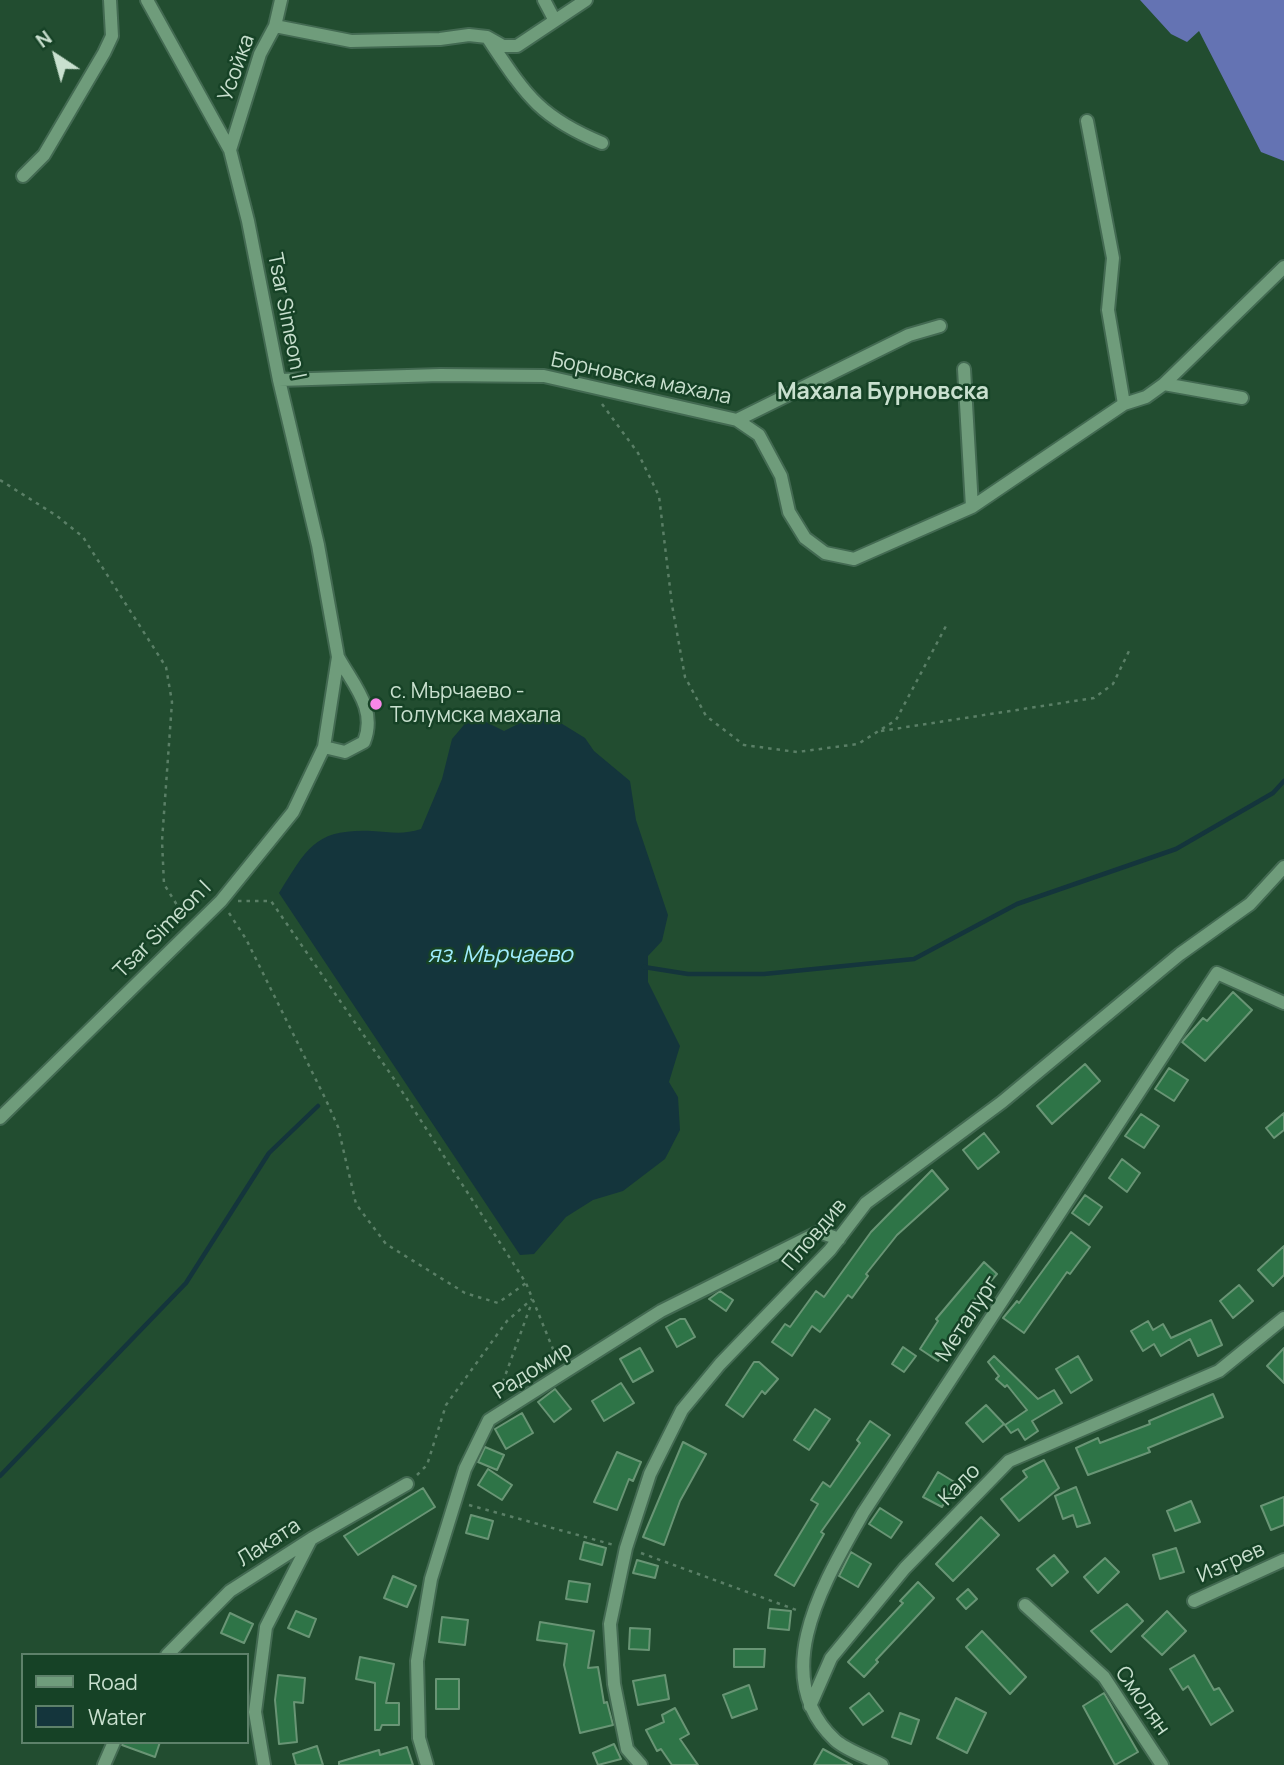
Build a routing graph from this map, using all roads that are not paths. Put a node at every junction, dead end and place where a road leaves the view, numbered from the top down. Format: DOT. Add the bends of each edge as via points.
graph roads {
  1 [pos="110,0"];
  2 [pos="147,0"];
  3 [pos="281,0"];
  4 [pos="544,0"];
  5 [pos="586,0"];
  6 [pos="554,19"];
  7 [pos="275,26"];
  8 [pos="487,37"];
  9 [pos="1087,121"];
  10 [pos="603,143"];
  11 [pos="229,150"];
  12 [pos="23,176"];
  13 [pos="1284,267"];
  14 [pos="940,326"];
  15 [pos="964,369"];
  16 [pos="279,380"];
  17 [pos="1164,384"];
  18 [pos="1242,398"];
  19 [pos="1124,404"];
  20 [pos="737,420"];
  21 [pos="972,507"];
  22 [pos="338,657"];
  23 [pos="324,747"];
  24 [pos="1284,867"];
  25 [pos="1284,1003"];
  26 [pos="0,1118"];
  27 [pos="839,1239"];
  28 [pos="1284,1318"];
  29 [pos="407,1484"];
  30 [pos="311,1539"];
  31 [pos="1284,1560"];
  32 [pos="1194,1601"];
  33 [pos="1025,1605"];
  34 [pos="169,1653"];
  35 [pos="810,1706"];
  36 [pos="113,1744"];
  37 [pos="104,1765"];
  38 [pos="264,1765"];
  39 [pos="427,1765"];
  40 [pos="641,1765"];
  41 [pos="882,1765"];
  42 [pos="1162,1765"];
  1 -- 12 [label="street" via="112,36 104,53 44,155"];
  2 -- 11 [label="street, Tsar Simeon I"];
  3 -- 7 [label="street, Усойка"];
  4 -- 6 [label="street"];
  5 -- 6 [label="street"];
  6 -- 8 [label="street" via="517,46 503,46"];
  7 -- 8 [label="street" via="351,41"];
  7 -- 11 [label="street, Усойка" via="260,54"];
  8 -- 10 [label="street" via="527,96 564,127"];
  9 -- 19 [label="street" via="1113,258 1108,310"];
  11 -- 16 [label="street, Tsar Simeon I"];
  13 -- 17 [label="street, Борновска махала"];
  14 -- 20 [label="street" via="909,335"];
  15 -- 21 [label="street"];
  16 -- 20 [label="street, Борновска махала" via="544,376"];
  16 -- 22 [label="street, Tsar Simeon I" via="318,545"];
  17 -- 18 [label="street"];
  17 -- 19 [label="street, Борновска махала" via="1146,397"];
  19 -- 21 [label="street, Борновска махала"];
  20 -- 21 [label="street, Борновска махала" via="758,435 781,476 789,512 805,538 825,553 854,559"];
  22 -- 23 [label="street, Tsar Simeon I"];
  22 -- 23 [label="street" via="368,709 370,726 364,741 345,751"];
  23 -- 26 [label="street, Tsar Simeon I" via="293,812 221,901"];
  24 -- 27 [label="street, Пловдив" via="1250,904 1180,954 1002,1102 866,1203"];
  25 -- 35 [label="street, Металург" via="1217,973 863,1513 819,1592 806,1642"];
  27 -- 39 [label="street, Радомир" via="820,1232 723,1278 661,1311 489,1420 465,1469 431,1579 417,1661 419,1738"];
  27 -- 40 [label="street, Пловдив" via="681,1410 650,1474 626,1548 610,1624 614,1684 627,1749"];
  28 -- 35 [label="street, Кало" via="1219,1371 1009,1461 905,1568 831,1658"];
  29 -- 30 [label="street, Лаката"];
  30 -- 34 [label="street, Лаката" via="230,1591"];
  30 -- 38 [label="street" via="266,1626 255,1712"];
  31 -- 32 [label="street, Изгрев"];
  33 -- 42 [label="street, Смолян" via="1104,1677"];
  35 -- 41 [label="street" via="835,1741"];
  36 -- 37 [label="street"];
}
